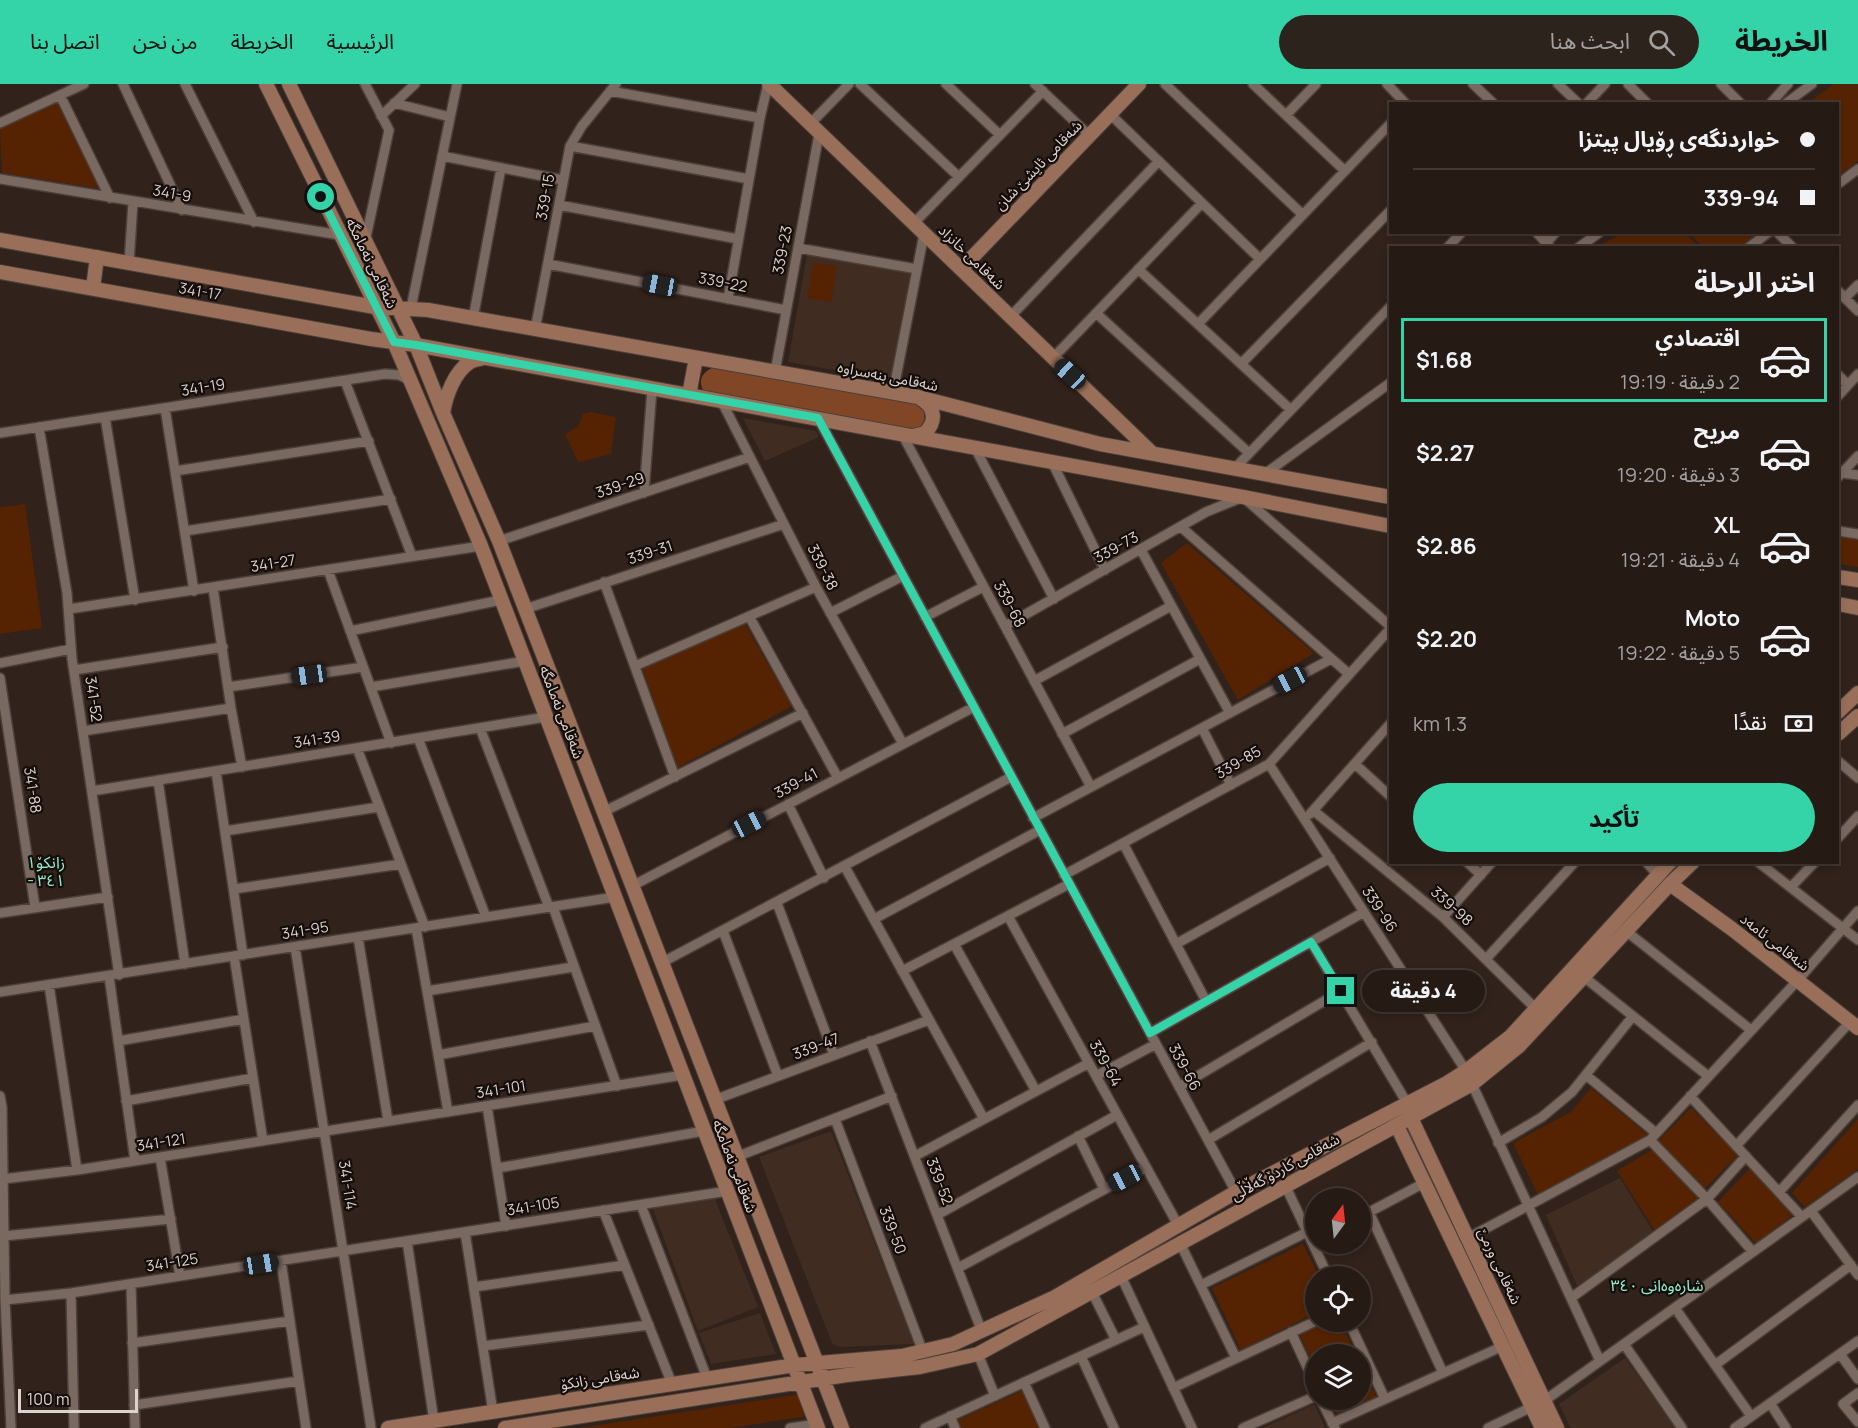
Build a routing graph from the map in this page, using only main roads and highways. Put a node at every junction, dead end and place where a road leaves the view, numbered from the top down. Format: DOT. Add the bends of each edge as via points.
graph roads {
  1 [pos="266,84"];
  2 [pos="289,84"];
  3 [pos="768,84"];
  4 [pos="1132,86"];
  5 [pos="0,238"];
  6 [pos="97,257"];
  7 [pos="961,269"];
  8 [pos="0,272"];
  9 [pos="93,288"];
  10 [pos="375,307"];
  11 [pos="404,308"];
  12 [pos="394,342"];
  13 [pos="416,345"];
  14 [pos="486,358"];
  15 [pos="696,358"];
  16 [pos="689,395"];
  17 [pos="917,397"];
  18 [pos="443,413"];
  19 [pos="907,435"];
  20 [pos="1153,453"];
  21 [pos="1389,497"];
  22 [pos="1389,526"];
  23 [pos="1839,577"];
  24 [pos="1858,580"];
  25 [pos="1839,604"];
  26 [pos="1858,608"];
  27 [pos="1858,693"];
  28 [pos="1839,711"];
  29 [pos="1858,716"];
  30 [pos="1839,733"];
  31 [pos="614,841"];
  32 [pos="596,847"];
  33 [pos="1668,864"];
  34 [pos="1691,864"];
  35 [pos="1670,884"];
  36 [pos="681,1015"];
  37 [pos="663,1022"];
  38 [pos="1854,1025"];
  39 [pos="1469,1077"];
  40 [pos="1412,1118"];
  41 [pos="1396,1125"];
  42 [pos="1320,1158"];
  43 [pos="762,1280"];
  44 [pos="800,1321"];
  45 [pos="883,1357"];
  46 [pos="816,1363"];
  47 [pos="795,1365"];
  48 [pos="758,1371"];
  49 [pos="860,1373"];
  50 [pos="823,1378"];
  51 [pos="801,1382"];
  52 [pos="741,1390"];
  53 [pos="1538,1404"];
  54 [pos="816,1422"];
  55 [pos="840,1425"];
  56 [pos="388,1428"];
  57 [pos="505,1428"];
  58 [pos="1542,1428"];
  59 [pos="1557,1428"];
  1 -- 10 [label="main road, شەقامی نەمامگە"];
  2 -- 11 [label="main road, شەقامی نەمامگە" via="365,242"];
  3 -- 7 [label="main road, شەقامی خانزاد"];
  4 -- 7 [label="main road, شەقامی ئایشێ شان" via="1110,114"];
  5 -- 6 [label="main road, 341-17"];
  6 -- 9 [label="main road"];
  6 -- 10 [label="main road, 341-17"];
  7 -- 20 [label="main road, شەقامی خانزاد"];
  8 -- 9 [label="main road, 341-17"];
  9 -- 12 [label="main road, 341-17"];
  10 -- 11 [label="main road, شەقامی بنەسراوە"];
  10 -- 12 [label="main road, شەقامی نەمامگە"];
  11 -- 13 [label="main road, شەقامی نەمامگە"];
  11 -- 15 [label="main road, شەقامی بنەسراوە"];
  12 -- 13 [label="main road"];
  12 -- 32 [label="main road, شەقامی نەمامگە" via="481,546"];
  13 -- 14 [label="main road"];
  13 -- 18 [label="main road, شەقامی نەمامگە"];
  14 -- 16 [label="main road"];
  14 -- 18 [label="main road" via="471,362 458,375"];
  15 -- 16 [label="main road"];
  15 -- 17 [label="main road, شەقامی بنەسراوە"];
  16 -- 19 [label="main road"];
  17 -- 19 [label="main road" via="930,406 933,421 925,433"];
  17 -- 20 [label="main road, شەقامی بنەسراوە" via="1100,444"];
  18 -- 31 [label="main road, شەقامی نەمامگە" via="499,542"];
  19 -- 22 [label="main road"];
  20 -- 21 [label="main road, شەقامی بنەسراوە"];
  23 -- 24 [label="main road"];
  25 -- 26 [label="main road"];
  27 -- 28 [label="main road"];
  29 -- 30 [label="main road"];
  31 -- 32 [label="main road"];
  31 -- 36 [label="main road, شەقامی نەمامگە"];
  32 -- 37 [label="main road, شەقامی نەمامگە"];
  33 -- 39 [label="main road, شەقامی کاردۆ گەڵاڵی"];
  34 -- 35 [label="main road, شەقامی کاردۆ گەڵاڵی"];
  35 -- 38 [label="main road, شەقامی ئامەد"];
  35 -- 39 [label="main road, شەقامی کاردۆ گەڵاڵی" via="1519,1046"];
  36 -- 37 [label="main road"];
  36 -- 44 [label="main road, شەقامی نەمامگە"];
  37 -- 43 [label="main road, شەقامی نەمامگە"];
  39 -- 40 [label="main road, شەقامی کاردۆ گەڵاڵی"];
  39 -- 42 [label="main road, شەقامی کاردۆ گەڵاڵی" via="1407,1103"];
  40 -- 41 [label="main road, شەقامی کاردۆ گەڵاڵی"];
  40 -- 53 [label="main road, شەقامی ورمێ"];
  41 -- 42 [label="main road, شەقامی کاردۆ گەڵاڵی"];
  41 -- 53 [label="main road, شەقامی ورمێ" via="1501,1347"];
  42 -- 45 [label="main road, شەقامی کاردۆ گەڵاڵی" via="1236,1192 1055,1296 982,1332 923,1352"];
  42 -- 49 [label="main road, شەقامی کاردۆ گەڵاڵی" via="1285,1185 978,1354 920,1368"];
  43 -- 47 [label="main road, شەقامی نەمامگە"];
  43 -- 48 [label="main road" via="768,1311 785,1358 781,1365"];
  44 -- 45 [label="main road" via="811,1341 825,1352"];
  44 -- 46 [label="main road, شەقامی نەمامگە"];
  45 -- 46 [label="main road, شەقامی کاردۆ گەڵاڵی"];
  46 -- 47 [label="main road, شەقامی زانکۆ"];
  46 -- 50 [label="main road, شەقامی نەمامگە"];
  47 -- 48 [label="main road, شەقامی زانکۆ"];
  47 -- 51 [label="main road, شەقامی نەمامگە"];
  48 -- 56 [label="main road, شەقامی زانکۆ"];
  49 -- 50 [label="main road, شەقامی کاردۆ گەڵاڵی"];
  49 -- 55 [label="main road" via="844,1378 835,1388"];
  50 -- 51 [label="main road"];
  50 -- 55 [label="main road, شەقامی نەمامگە"];
  51 -- 52 [label="main road"];
  51 -- 54 [label="main road, شەقامی نەمامگە"];
  52 -- 54 [label="main road" via="795,1387"];
  52 -- 57 [label="main road"];
  53 -- 58 [label="main road, شەقامی ورمێ"];
  53 -- 59 [label="main road, شەقامی ورمێ"];
}
